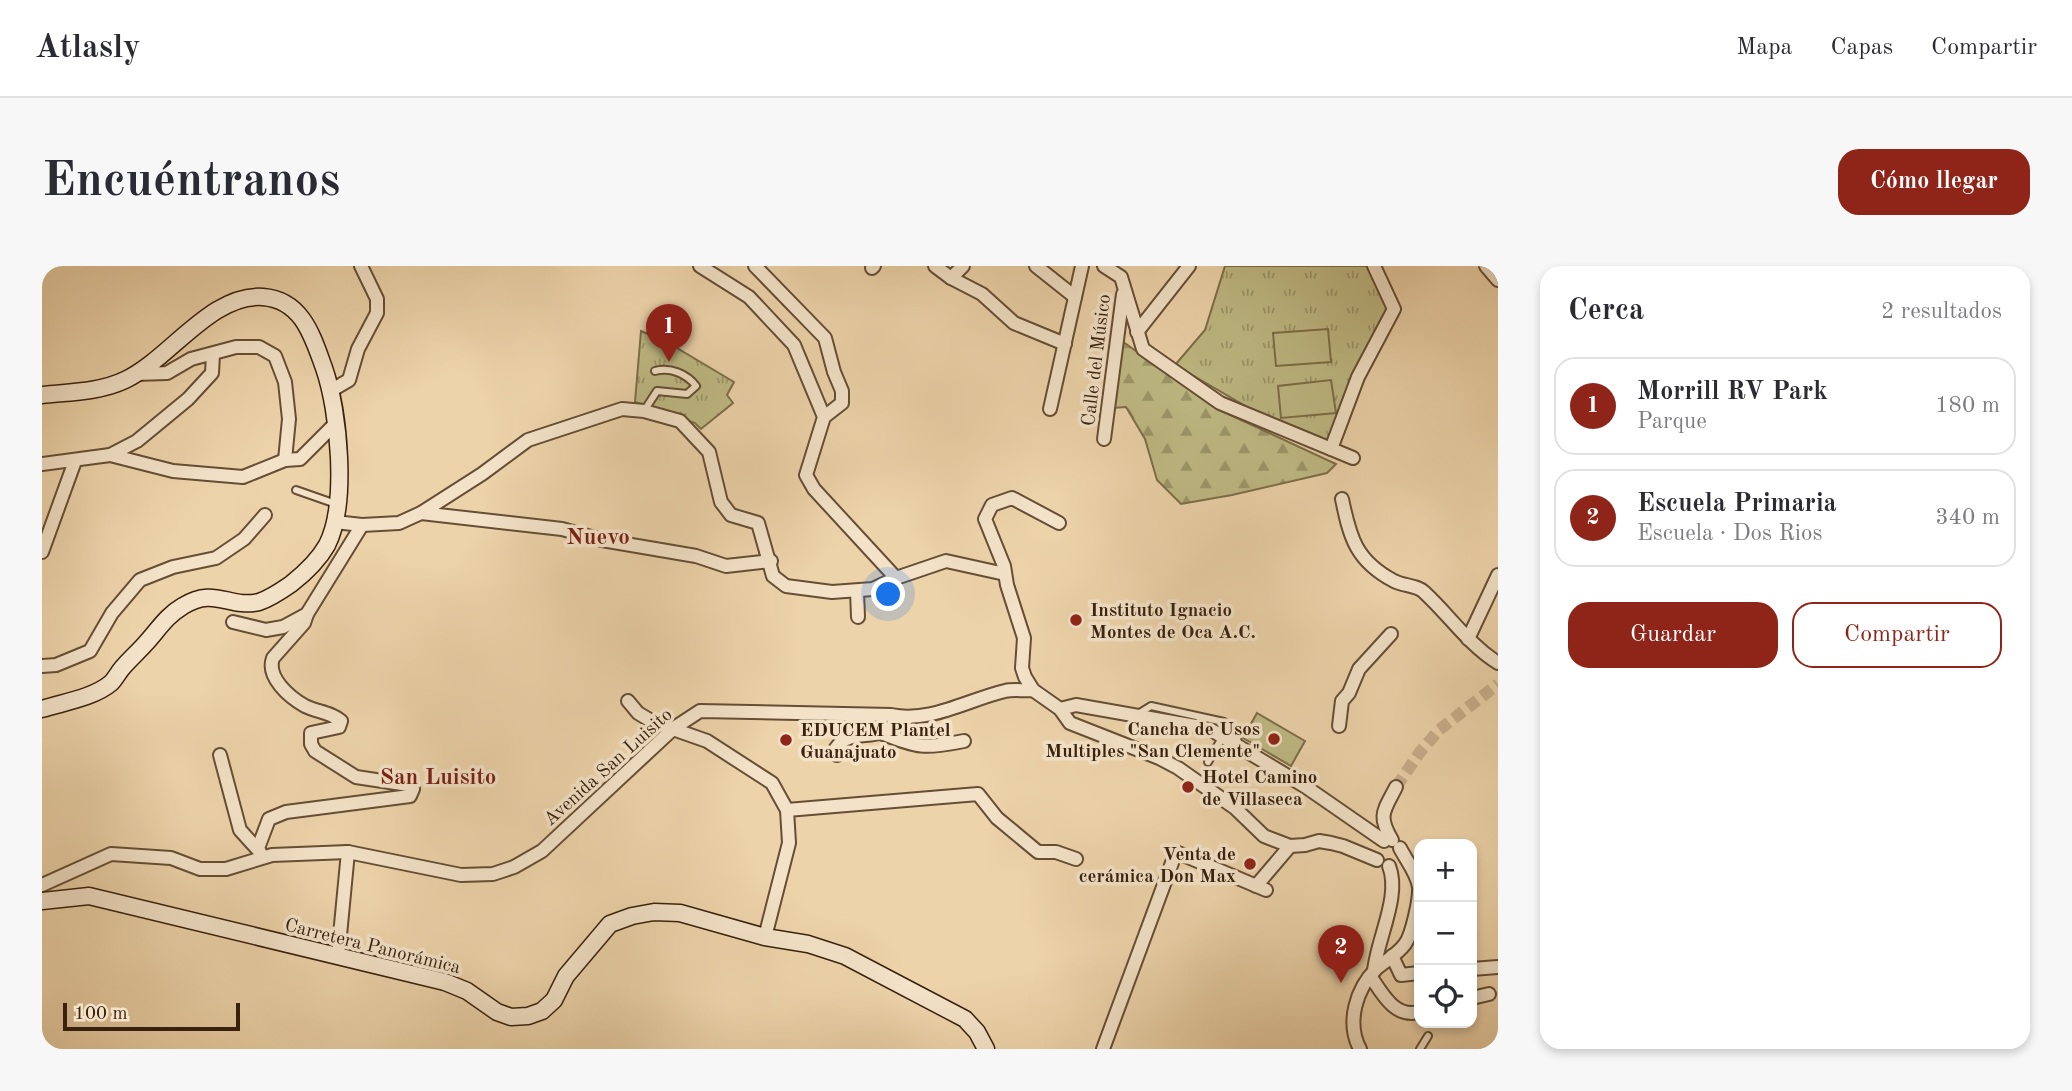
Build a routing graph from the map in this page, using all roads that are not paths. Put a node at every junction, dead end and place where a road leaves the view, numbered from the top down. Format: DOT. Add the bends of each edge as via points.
graph roads {
  1 [pos="361,266"];
  2 [pos="700,266"];
  3 [pos="755,266"];
  4 [pos="935,266"];
  5 [pos="963,266"];
  6 [pos="1036,266"];
  7 [pos="1082,266"];
  8 [pos="1189,266"];
  9 [pos="1374,266"];
  10 [pos="1486,266"];
  11 [pos="1107,267"];
  12 [pos="951,278"];
  13 [pos="1498,281"];
  14 [pos="1124,287"];
  15 [pos="1075,297"];
  16 [pos="1137,332"];
  17 [pos="1065,344"];
  18 [pos="213,354"];
  19 [pos="655,371"];
  20 [pos="135,374"];
  21 [pos="332,390"];
  22 [pos="42,395"];
  23 [pos="1050,409"];
  24 [pos="644,411"];
  25 [pos="824,417"];
  26 [pos="337,422"];
  27 [pos="1104,439"];
  28 [pos="1331,449"];
  29 [pos="110,455"];
  30 [pos="1353,458"];
  31 [pos="285,460"];
  32 [pos="75,461"];
  33 [pos="42,464"];
  34 [pos="296,490"];
  35 [pos="1342,499"];
  36 [pos="336,504"];
  37 [pos="421,513"];
  38 [pos="265,515"];
  39 [pos="335,522"];
  40 [pos="1059,523"];
  41 [pos="362,525"];
  42 [pos="42,552"];
  43 [pos="771,561"];
  44 [pos="1005,574"];
  45 [pos="1498,575"];
  46 [pos="896,578"];
  47 [pos="857,591"];
  48 [pos="307,614"];
  49 [pos="858,617"];
  50 [pos="233,622"];
  51 [pos="1391,634"];
  52 [pos="1468,639"];
  53 [pos="1498,663"];
  54 [pos="42,666"];
  55 [pos="1033,690"];
  56 [pos="628,701"];
  57 [pos="42,709"];
  58 [pos="1060,709"];
  59 [pos="1136,715"];
  60 [pos="908,718"];
  61 [pos="1339,726"];
  62 [pos="674,728"];
  63 [pos="881,733"];
  64 [pos="1223,736"];
  65 [pos="964,741"];
  66 [pos="1240,747"];
  67 [pos="220,755"];
  68 [pos="838,755"];
  69 [pos="1208,762"];
  70 [pos="1396,787"];
  71 [pos="787,810"];
  72 [pos="1392,843"];
  73 [pos="1290,846"];
  74 [pos="348,852"];
  75 [pos="260,853"];
  76 [pos="1076,859"];
  77 [pos="1383,863"];
  78 [pos="42,885"];
  79 [pos="42,901"];
  80 [pos="765,937"];
  81 [pos="1392,956"];
  82 [pos="338,957"];
  83 [pos="1498,967"];
  84 [pos="1477,969"];
  85 [pos="1372,974"];
  86 [pos="1414,974"];
  87 [pos="1489,994"];
  88 [pos="1477,997"];
  89 [pos="1414,1014"];
  90 [pos="1428,1036"];
  91 [pos="986,1049"];
  92 [pos="1103,1049"];
  93 [pos="1360,1049"];
  94 [pos="1420,1049"];
  1 -- 21 [label="street" via="377,299 377,313 358,349 349,380"];
  2 -- 25 [label="street" via="749,297 794,345"];
  3 -- 25 [label="street" via="825,338 842,403"];
  4 -- 12 [label="street"];
  5 -- 12 [label="street"];
  6 -- 15 [label="street"];
  7 -- 15 [label="street"];
  8 -- 16 [label="street"];
  9 -- 28 [label="street" via="1394,309 1358,377"];
  10 -- 13 [label="street"];
  11 -- 14 [label="street" via="1121,278"];
  12 -- 17 [label="street" via="982,294 1014,323"];
  14 -- 16 [label="street"];
  14 -- 27 [label="street, Calle del Músico"];
  15 -- 17 [label="street"];
  16 -- 28 [label="street" via="1143,349 1220,403"];
  17 -- 23 [label="street"];
  18 -- 20 [label="street" via="191,359 167,373"];
  18 -- 29 [label="street" via="212,373 188,400 137,442"];
  18 -- 31 [label="street" via="236,346 259,347 275,356 285,382 289,419"];
  19 -- 24 [label="lane" via="666,369 690,377 696,387 687,394 657,391"];
  20 -- 21 [label="street" via="211,314 230,303 265,297 301,316 312,332"];
  20 -- 22 [label="street" via="89,390"];
  21 -- 26 [label="street"];
  24 -- 37 [label="street" via="622,410 528,440"];
  24 -- 43 [label="street" via="680,421 709,452 721,502 731,515 758,523"];
  25 -- 46 [label="street" via="806,475"];
  26 -- 31 [label="street" via="300,459"];
  26 -- 36 [label="street"];
  28 -- 30 [label="street"];
  29 -- 31 [label="street" via="173,471 243,477"];
  29 -- 32 [label="street"];
  32 -- 33 [label="street"];
  32 -- 42 [label="street"];
  34 -- 36 [label="lane"];
  35 -- 52 [label="street" via="1350,536 1370,566 1397,583 1422,590"];
  36 -- 39 [label="street"];
  37 -- 41 [label="street" via="399,523"];
  37 -- 43 [label="street" via="562,529 726,566"];
  38 -- 54 [label="street" via="244,539 216,558 141,580 112,613 90,650"];
  39 -- 41 [label="street"];
  39 -- 57 [label="street" via="310,569 272,597 256,603 204,596 184,604 113,681 98,691"];
  40 -- 44 [label="street" via="1012,498 992,505 985,519"];
  41 -- 48 [label="street"];
  43 -- 47 [label="street" via="774,576 786,586"];
  44 -- 46 [label="street" via="946,561"];
  44 -- 55 [label="street" via="1024,638 1022,668"];
  45 -- 52 [label="street"];
  46 -- 47 [label="street"];
  47 -- 49 [label="street"];
  48 -- 50 [label="street" via="266,631"];
  48 -- 75 [label="street" via="271,665 281,686 302,704 341,721 339,727 312,733 314,751 356,777 413,789 410,796 286,812 270,819"];
  51 -- 61 [label="street" via="1359,669 1342,701"];
  52 -- 53 [label="street"];
  55 -- 58 [label="street"];
  55 -- 60 [label="street, Avenida San Luisito" via="1009,690"];
  56 -- 62 [label="street" via="653,722"];
  58 -- 59 [label="street" via="1076,705"];
  58 -- 73 [label="street" via="1070,723 1178,768 1235,808 1264,836"];
  59 -- 64 [label="street"];
  59 -- 66 [label="lane" via="1151,706 1224,722"];
  60 -- 62 [label="street, Avenida San Luisito" via="700,711"];
  60 -- 63 [label="street"];
  62 -- 71 [label="street" via="707,741 756,771 772,783"];
  62 -- 74 [label="street, Avenida San Luisito" via="542,851 514,867 493,874 461,874"];
  63 -- 65 [label="street" via="932,748"];
  63 -- 68 [label="street" via="841,740"];
  64 -- 66 [label="street"];
  64 -- 69 [label="lane"];
  66 -- 72 [label="street"];
  67 -- 75 [label="street" via="240,830"];
  70 -- 72 [label="street" via="1383,818"];
  71 -- 76 [label="street" via="978,794 997,818 1038,852"];
  71 -- 80 [label="street" via="789,844"];
  72 -- 77 [label="street" via="1376,849"];
  72 -- 77 [label="street" via="1399,859"];
  72 -- 81 [label="street" via="1419,889 1410,937"];
  73 -- 77 [label="street" via="1331,843"];
  73 -- 92 [label="street" via="1261,888 1176,852"];
  74 -- 75 [label="street, Avenida San Luisito"];
  74 -- 82 [label="street"];
  75 -- 78 [label="street, Avenida San Luisito" via="226,869 200,869 171,858 111,855"];
  77 -- 85 [label="street" via="1394,881"];
  79 -- 82 [label="street, Carretera Panorámica" via="89,897"];
  80 -- 82 [label="street, Carretera Panorámica" via="680,913 632,916 610,924 542,1011 511,1017 445,982"];
  80 -- 91 [label="street, Carretera Panorámica" via="845,956 965,1019"];
  81 -- 85 [label="street"];
  81 -- 86 [label="street" via="1401,975"];
  83 -- 84 [label="street"];
  85 -- 89 [label="street" via="1389,1004"];
  85 -- 93 [label="street" via="1354,1009"];
  87 -- 88 [label="street"];
  90 -- 94 [label="lane"];
}
